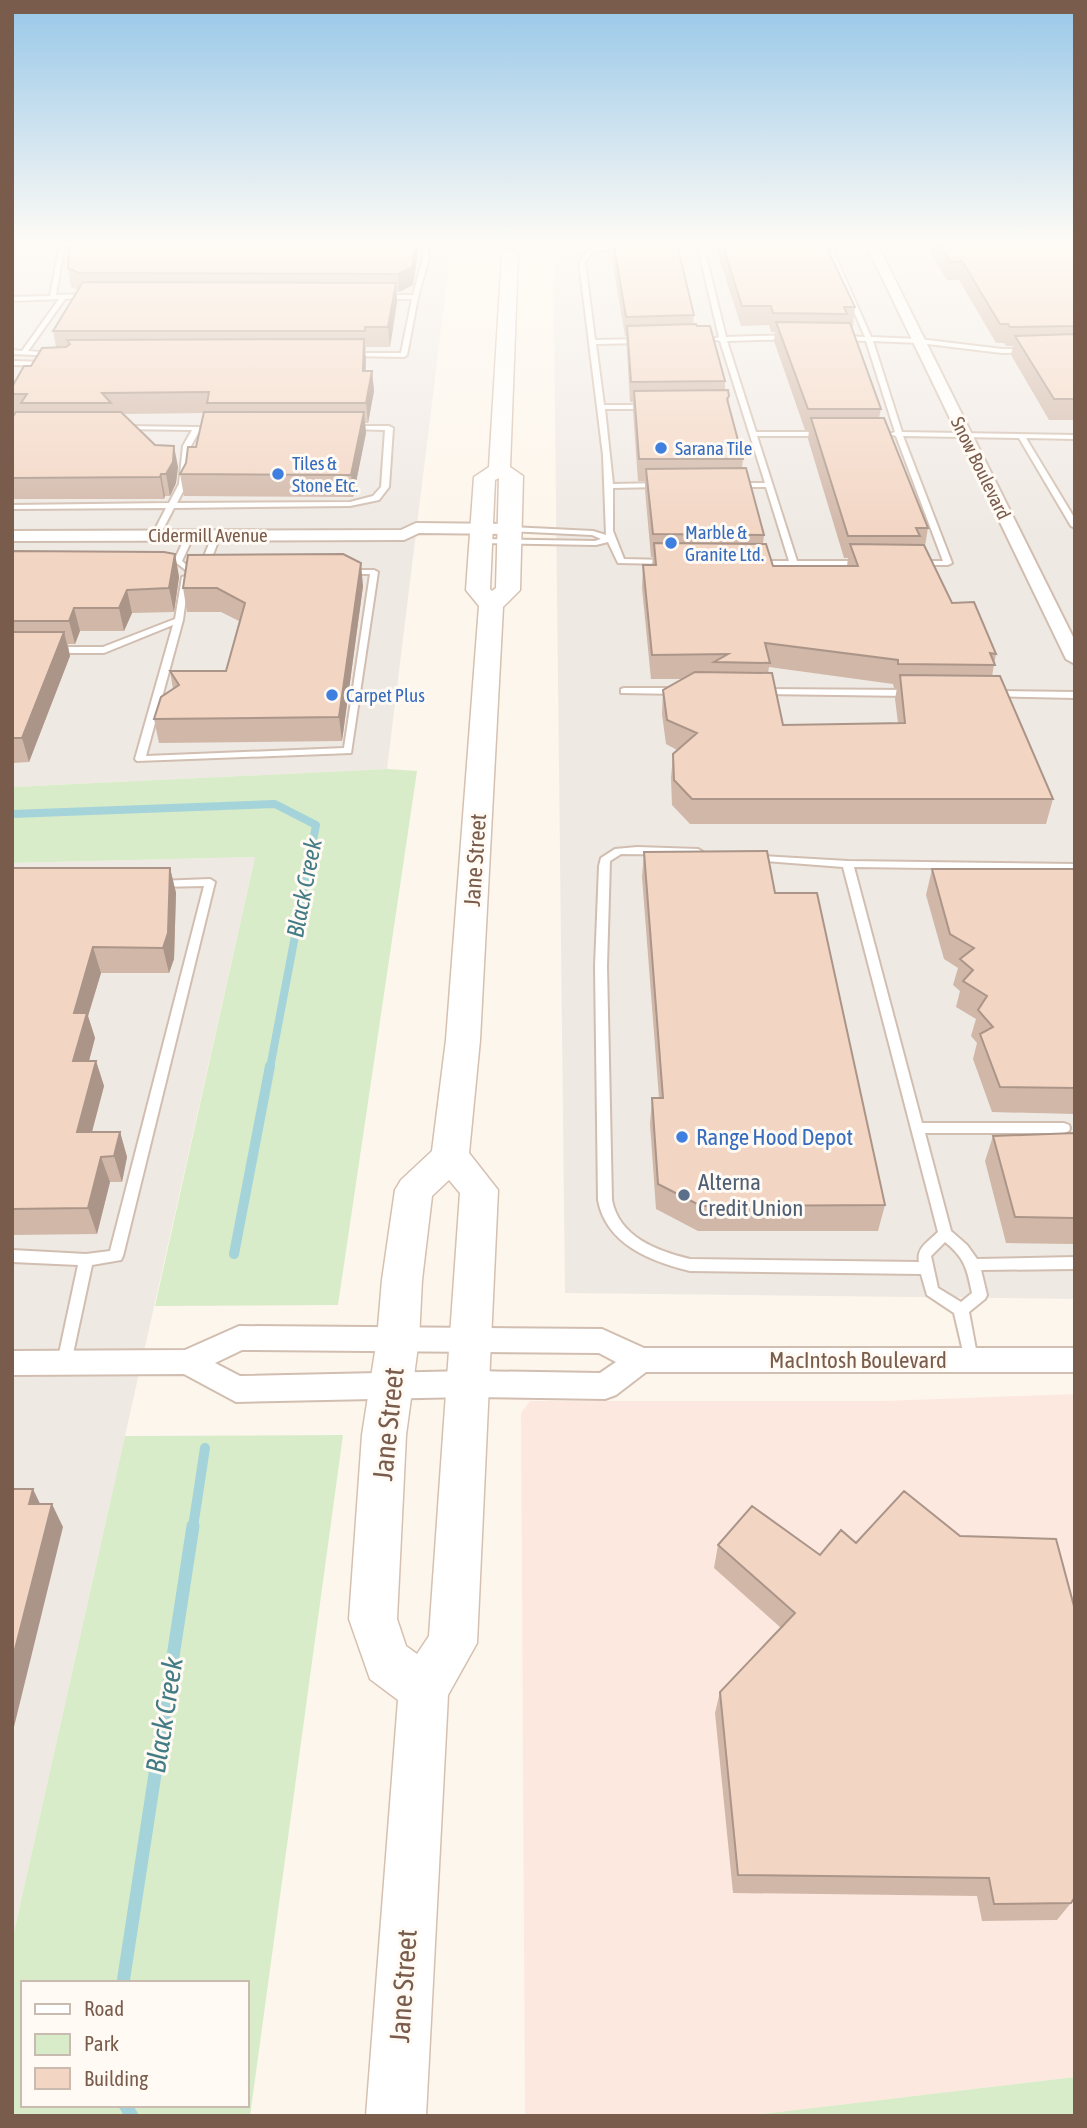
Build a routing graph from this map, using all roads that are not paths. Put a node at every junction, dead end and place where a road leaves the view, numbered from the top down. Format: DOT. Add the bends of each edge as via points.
graph roads {
  1 [pos="34,339"];
  2 [pos="407,339"];
  3 [pos="505,339"];
  4 [pos="719,339"];
  5 [pos="723,339"];
  6 [pos="869,339"];
  7 [pos="877,339"];
  8 [pos="710,340"];
  9 [pos="644,341"];
  10 [pos="919,341"];
  11 [pos="592,342"];
  12 [pos="1038,350"];
  13 [pos="12,352"];
  14 [pos="24,353"];
  15 [pos="69,355"];
  16 [pos="334,355"];
  17 [pos="12,363"];
  18 [pos="54,363"];
  19 [pos="744,406"];
  20 [pos="600,407"];
  21 [pos="652,407"];
  22 [pos="731,407"];
  23 [pos="118,428"];
  24 [pos="197,428"];
  25 [pos="210,428"];
  26 [pos="347,428"];
  27 [pos="753,434"];
  28 [pos="833,434"];
  29 [pos="886,434"];
  30 [pos="899,434"];
  31 [pos="966,436"];
  32 [pos="1021,436"];
  33 [pos="1072,437"];
  34 [pos="1075,445"];
  35 [pos="499,470"];
  36 [pos="676,485"];
  37 [pos="729,485"];
  38 [pos="769,485"];
  39 [pos="609,486"];
  40 [pos="12,507"];
  41 [pos="171,507"];
  42 [pos="1075,526"];
  43 [pos="483,534"];
  44 [pos="156,535"];
  45 [pos="190,535"];
  46 [pos="511,535"];
  47 [pos="12,536"];
  48 [pos="216,536"];
  49 [pos="609,539"];
  50 [pos="674,562"];
  51 [pos="740,563"];
  52 [pos="871,563"];
  53 [pos="909,563"];
  54 [pos="794,564"];
  55 [pos="175,571"];
  56 [pos="208,571"];
  57 [pos="187,572"];
  58 [pos="335,572"];
  59 [pos="491,605"];
  60 [pos="179,620"];
  61 [pos="1068,632"];
  62 [pos="38,650"];
  63 [pos="1075,659"];
  64 [pos="624,691"];
  65 [pos="697,691"];
  66 [pos="752,692"];
  67 [pos="919,693"];
  68 [pos="975,693"];
  69 [pos="1075,695"];
  70 [pos="713,853"];
  71 [pos="738,856"];
  72 [pos="848,864"];
  73 [pos="1075,867"];
  74 [pos="144,884"];
  75 [pos="916,1128"];
  76 [pos="1064,1128"];
  77 [pos="450,1156"];
  78 [pos="945,1234"];
  79 [pos="12,1256"];
  80 [pos="86,1260"];
  81 [pos="1075,1263"];
  82 [pos="972,1265"];
  83 [pos="925,1268"];
  84 [pos="961,1310"];
  85 [pos="398,1339"];
  86 [pos="470,1339"];
  87 [pos="641,1360"];
  88 [pos="971,1360"];
  89 [pos="1075,1360"];
  90 [pos="188,1362"];
  91 [pos="12,1363"];
  92 [pos="64,1363"];
  93 [pos="470,1384"];
  94 [pos="390,1387"];
  95 [pos="424,1688"];
  96 [pos="396,2116"];
  1 -- 14 [label="lane"];
  2 -- 16 [label="lane" via="404,355"];
  3 -- 35 [label="main road, Jane Street"];
  4 -- 8 [label="lane"];
  5 -- 19 [label="lane"];
  6 -- 30 [label="lane"];
  7 -- 10 [label="lane"];
  9 -- 11 [label="lane"];
  10 -- 12 [label="lane" via="1002,351"];
  10 -- 31 [label="street, Snow Boulevard"];
  11 -- 20 [label="lane"];
  13 -- 14 [label="lane"];
  14 -- 15 [label="lane"];
  17 -- 18 [label="lane"];
  19 -- 22 [label="lane"];
  19 -- 27 [label="lane"];
  20 -- 21 [label="lane"];
  20 -- 39 [label="lane"];
  23 -- 24 [label="lane"];
  24 -- 25 [label="lane"];
  24 -- 41 [label="lane" via="187,446 183,484"];
  26 -- 41 [label="lane" via="388,428 385,487 376,498 351,504"];
  27 -- 28 [label="lane"];
  27 -- 38 [label="lane"];
  29 -- 30 [label="lane"];
  30 -- 31 [label="lane"];
  30 -- 53 [label="lane" via="948,563"];
  31 -- 32 [label="lane"];
  31 -- 61 [label="street, Snow Boulevard"];
  32 -- 33 [label="lane"];
  32 -- 42 [label="lane"];
  33 -- 34 [label="lane"];
  35 -- 43 [label="main road, Jane Street" via="485,477"];
  35 -- 46 [label="main road, Jane Street" via="512,477"];
  36 -- 39 [label="lane"];
  37 -- 38 [label="lane"];
  38 -- 54 [label="lane"];
  39 -- 49 [label="lane"];
  40 -- 41 [label="lane"];
  41 -- 44 [label="lane"];
  43 -- 46 [label="street, Cidermill Avenue"];
  43 -- 48 [label="street, Cidermill Avenue" via="410,542 404,535"];
  43 -- 59 [label="main road, Jane Street" via="478,590"];
  44 -- 45 [label="street, Cidermill Avenue"];
  44 -- 47 [label="street, Cidermill Avenue"];
  45 -- 48 [label="street, Cidermill Avenue"];
  45 -- 57 [label="lane" via="178,561"];
  46 -- 49 [label="lane" via="596,543"];
  46 -- 59 [label="main road, Jane Street" via="508,590"];
  48 -- 57 [label="lane" via="205,562"];
  49 -- 50 [label="lane" via="621,561"];
  51 -- 54 [label="lane"];
  52 -- 54 [label="lane"];
  55 -- 57 [label="lane"];
  56 -- 57 [label="lane"];
  57 -- 60 [label="lane"];
  58 -- 60 [label="lane" via="374,572 348,751 140,759"];
  59 -- 77 [label="main road, Jane Street" via="463,1040"];
  60 -- 62 [label="lane" via="104,650"];
  61 -- 63 [label="street, Snow Boulevard"];
  64 -- 65 [label="lane"];
  66 -- 67 [label="lane"];
  68 -- 69 [label="lane"];
  70 -- 83 [label="lane" via="637,850 605,860 601,967 609,1218 644,1248 669,1261 690,1265"];
  71 -- 72 [label="lane"];
  72 -- 73 [label="lane"];
  72 -- 75 [label="lane"];
  74 -- 80 [label="lane" via="210,882 116,1256"];
  75 -- 76 [label="lane"];
  75 -- 78 [label="lane"];
  77 -- 85 [label="main road, Jane Street" via="414,1190"];
  77 -- 86 [label="main road, Jane Street" via="479,1190"];
  78 -- 82 [label="lane" via="970,1254"];
  78 -- 83 [label="lane" via="924,1254"];
  79 -- 80 [label="lane"];
  80 -- 92 [label="lane"];
  81 -- 82 [label="lane"];
  82 -- 84 [label="lane" via="980,1295"];
  83 -- 84 [label="lane" via="932,1291"];
  84 -- 88 [label="lane"];
  85 -- 86 [label="street, MacIntosh Boulevard"];
  85 -- 90 [label="street, MacIntosh Boulevard" via="239,1338"];
  85 -- 94 [label="main road, Jane Street"];
  86 -- 87 [label="street, MacIntosh Boulevard" via="602,1341"];
  86 -- 93 [label="main road, Jane Street"];
  87 -- 88 [label="street, MacIntosh Boulevard"];
  87 -- 93 [label="street" via="604,1386"];
  88 -- 89 [label="street, MacIntosh Boulevard"];
  90 -- 92 [label="street"];
  90 -- 94 [label="street" via="236,1389"];
  91 -- 92 [label="street"];
  93 -- 94 [label="street"];
  93 -- 95 [label="main road, Jane Street" via="453,1643"];
  94 -- 95 [label="main road, Jane Street" via="373,1619 387,1662"];
  95 -- 96 [label="main road, Jane Street"];
}
